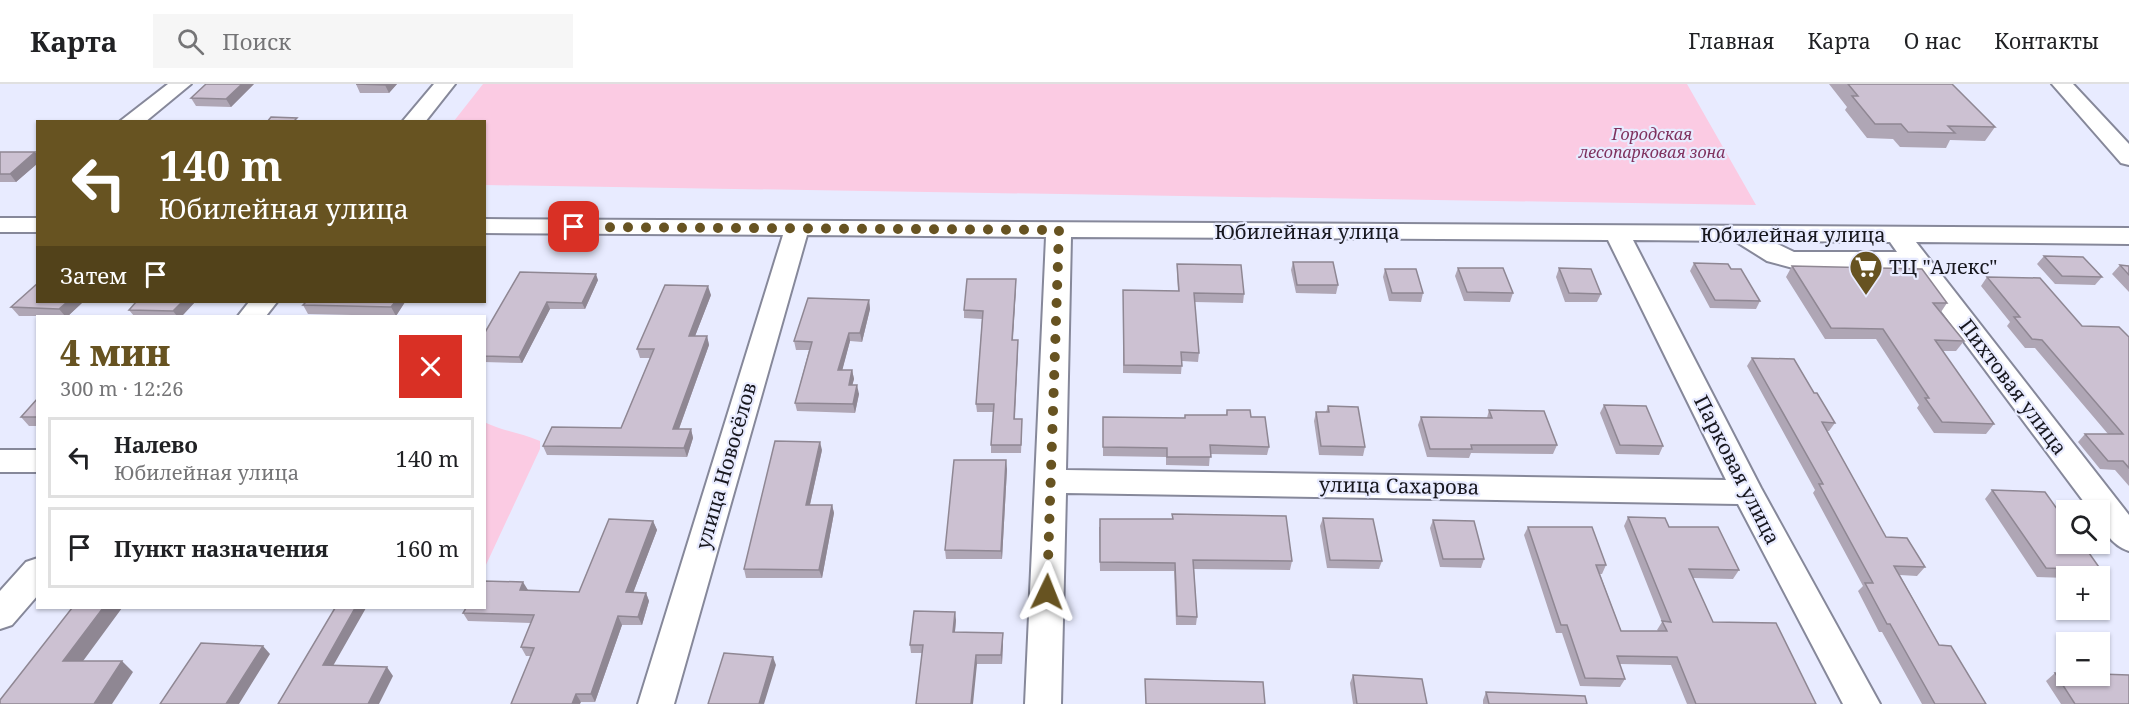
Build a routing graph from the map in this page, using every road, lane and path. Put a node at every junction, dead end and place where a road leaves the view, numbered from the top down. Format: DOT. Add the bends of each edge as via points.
graph roads {
  1 [pos="181,84"];
  2 [pos="445,84"];
  3 [pos="2062,84"];
  4 [pos="133,120"];
  5 [pos="415,120"];
  6 [pos="2129,158"];
  7 [pos="36,206"];
  8 [pos="18,225"];
  9 [pos="486,226"];
  10 [pos="797,228"];
  11 [pos="1059,230"];
  12 [pos="1617,234"];
  13 [pos="1740,234"];
  14 [pos="1897,235"];
  15 [pos="2129,236"];
  16 [pos="1916,260"];
  17 [pos="263,303"];
  18 [pos="252,315"];
  19 [pos="36,460"];
  20 [pos="0,461"];
  21 [pos="1051,481"];
  22 [pos="1747,492"];
  23 [pos="2129,538"];
  24 [pos="36,573"];
  25 [pos="0,615"];
  26 [pos="656,704"];
  27 [pos="1043,704"];
  28 [pos="1862,704"];
  1 -- 4 [label="street"];
  2 -- 5 [label="street"];
  3 -- 6 [label="street"];
  7 -- 8 [label="street"];
  9 -- 10 [label="street, Юбилейная улица"];
  10 -- 11 [label="street, Юбилейная улица"];
  10 -- 26 [label="street, улица Новосёлов"];
  11 -- 12 [label="street, Юбилейная улица"];
  11 -- 21 [label="street"];
  12 -- 13 [label="street, Юбилейная улица"];
  12 -- 22 [label="street, Парковая улица"];
  13 -- 14 [label="street, Юбилейная улица"];
  13 -- 16 [label="street" via="1793,260"];
  14 -- 15 [label="street, Юбилейная улица"];
  14 -- 16 [label="street, Пихтовая улица"];
  16 -- 23 [label="street, Пихтовая улица"];
  17 -- 18 [label="street"];
  19 -- 20 [label="street"];
  21 -- 22 [label="street, улица Сахарова"];
  21 -- 27 [label="street"];
  22 -- 28 [label="street, Парковая улица"];
  24 -- 25 [label="street"];
}
